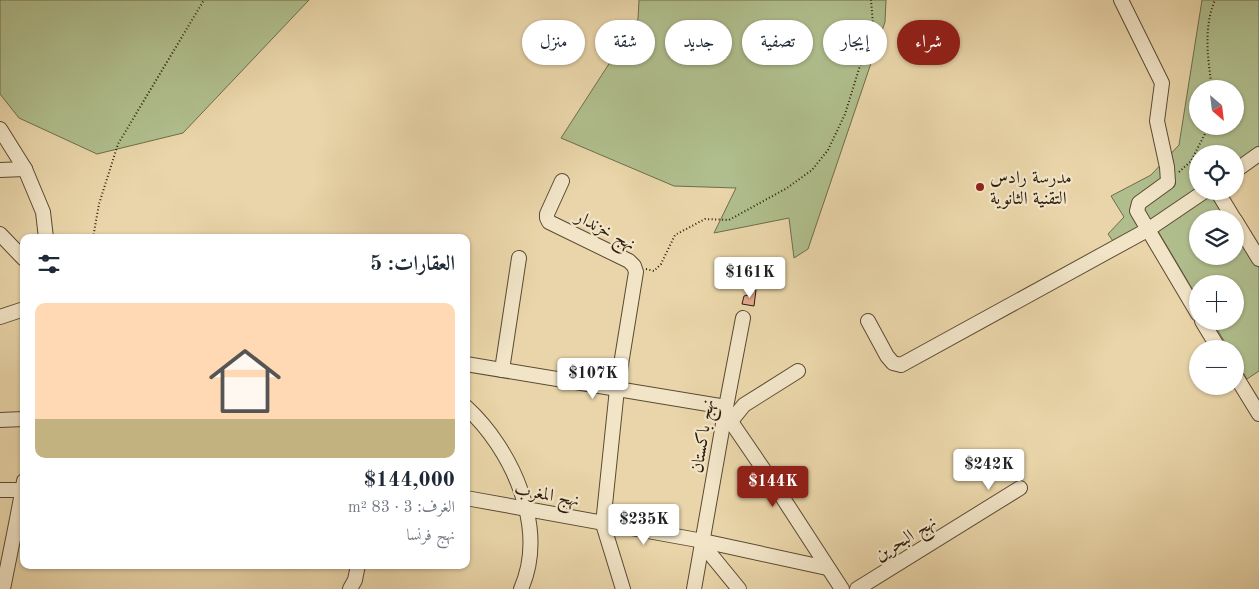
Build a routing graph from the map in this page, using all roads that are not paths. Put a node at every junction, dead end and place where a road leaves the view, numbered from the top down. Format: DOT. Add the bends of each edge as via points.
graph roads {
  1 [pos="1121,0"];
  2 [pos="0,129"];
  3 [pos="1259,154"];
  4 [pos="1244,165"];
  5 [pos="25,169"];
  6 [pos="0,170"];
  7 [pos="562,181"];
  8 [pos="1192,200"];
  9 [pos="1149,229"];
  10 [pos="0,234"];
  11 [pos="46,234"];
  12 [pos="1244,236"];
  13 [pos="20,255"];
  14 [pos="518,258"];
  15 [pos="1259,260"];
  16 [pos="1189,298"];
  17 [pos="20,310"];
  18 [pos="0,317"];
  19 [pos="743,318"];
  20 [pos="868,321"];
  21 [pos="470,365"];
  22 [pos="502,370"];
  23 [pos="798,372"];
  24 [pos="617,389"];
  25 [pos="1244,389"];
  26 [pos="470,412"];
  27 [pos="727,414"];
  28 [pos="1259,414"];
  29 [pos="20,419"];
  30 [pos="0,420"];
  31 [pos="20,487"];
  32 [pos="1020,488"];
  33 [pos="0,490"];
  34 [pos="470,499"];
  35 [pos="527,510"];
  36 [pos="20,516"];
  37 [pos="603,524"];
  38 [pos="6,539"];
  39 [pos="703,543"];
  40 [pos="828,568"];
  41 [pos="357,569"];
  42 [pos="3,589"];
  43 [pos="350,589"];
  44 [pos="521,589"];
  45 [pos="623,589"];
  46 [pos="694,589"];
  47 [pos="739,589"];
  48 [pos="842,589"];
  49 [pos="858,589"];
  1 -- 9 [label="street" via="1162,84 1157,121 1168,182 1137,206"];
  2 -- 5 [label="street"];
  3 -- 4 [label="street"];
  5 -- 6 [label="street"];
  5 -- 11 [label="street" via="43,212"];
  7 -- 24 [label="street, نهج خزندار" via="547,214 549,222 629,261 636,272"];
  8 -- 9 [label="street"];
  9 -- 16 [label="street"];
  9 -- 20 [label="street" via="901,364 893,363 887,356"];
  10 -- 13 [label="street"];
  12 -- 15 [label="street"];
  14 -- 22 [label="street"];
  17 -- 18 [label="street"];
  19 -- 27 [label="street, نهج باكستان"];
  21 -- 22 [label="street"];
  22 -- 24 [label="street"];
  23 -- 27 [label="street"];
  24 -- 27 [label="street"];
  24 -- 37 [label="street, نهج خزندار"];
  25 -- 28 [label="street"];
  26 -- 35 [label="street" via="510,466"];
  27 -- 39 [label="street, نهج باكستان"];
  27 -- 40 [label="street"];
  29 -- 30 [label="street"];
  31 -- 33 [label="street"];
  32 -- 49 [label="street, نهج البحرين"];
  34 -- 35 [label="street, نهج المغرب"];
  35 -- 37 [label="street, نهج المغرب"];
  35 -- 44 [label="street" via="530,546 528,568"];
  36 -- 38 [label="street"];
  37 -- 39 [label="street, نهج المغرب"];
  37 -- 45 [label="street, نهج خزندار"];
  38 -- 42 [label="street"];
  39 -- 40 [label="street, نهج المغرب"];
  39 -- 46 [label="street, نهج باكستان"];
  39 -- 47 [label="street"];
  40 -- 48 [label="street"];
  41 -- 43 [label="street"];
}
